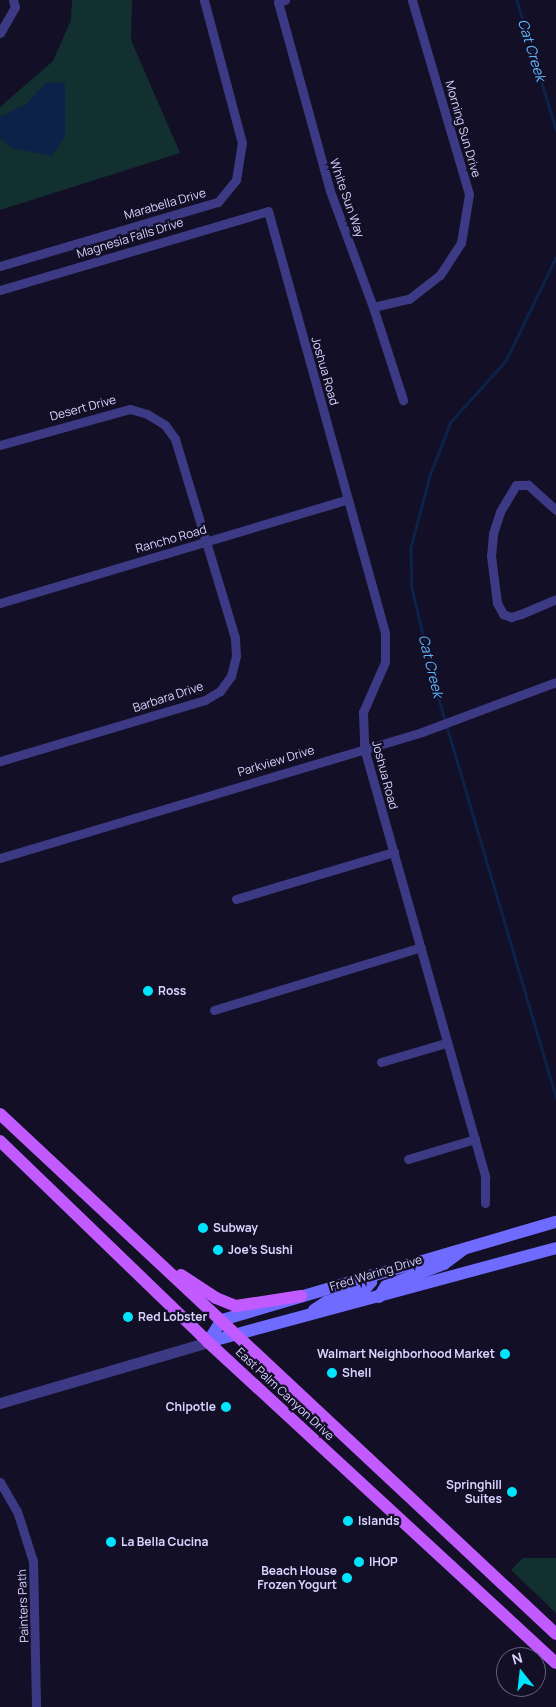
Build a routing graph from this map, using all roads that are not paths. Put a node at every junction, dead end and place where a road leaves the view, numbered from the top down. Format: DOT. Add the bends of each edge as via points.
graph roads {
  1 [pos="13,0"];
  2 [pos="204,0"];
  3 [pos="412,0"];
  4 [pos="282,1"];
  5 [pos="0,33"];
  6 [pos="268,210"];
  7 [pos="0,266"];
  8 [pos="0,290"];
  9 [pos="373,307"];
  10 [pos="402,400"];
  11 [pos="0,445"];
  12 [pos="348,499"];
  13 [pos="556,510"];
  14 [pos="206,542"];
  15 [pos="556,599"];
  16 [pos="0,603"];
  17 [pos="556,682"];
  18 [pos="364,748"];
  19 [pos="0,760"];
  20 [pos="394,852"];
  21 [pos="0,858"];
  22 [pos="236,899"];
  23 [pos="421,947"];
  24 [pos="214,1010"];
  25 [pos="446,1043"];
  26 [pos="381,1062"];
  27 [pos="0,1114"];
  28 [pos="474,1139"];
  29 [pos="0,1140"];
  30 [pos="408,1159"];
  31 [pos="485,1202"];
  32 [pos="556,1222"];
  33 [pos="466,1247"];
  34 [pos="556,1248"];
  35 [pos="167,1268"];
  36 [pos="372,1275"];
  37 [pos="302,1296"];
  38 [pos="379,1297"];
  39 [pos="307,1316"];
  40 [pos="222,1320"];
  41 [pos="237,1336"];
  42 [pos="208,1342"];
  43 [pos="0,1403"];
  44 [pos="0,1482"];
  45 [pos="556,1634"];
  46 [pos="556,1663"];
  47 [pos="36,1707"];
  1 -- 5 [label="street" via="15,7"];
  2 -- 7 [label="street, Marabella Drive" via="242,143 236,180 218,202"];
  3 -- 9 [label="street, Morning Sun Drive" via="469,194 461,242 440,275 409,299"];
  4 -- 9 [label="street, White Sun Way" via="330,191"];
  6 -- 8 [label="street, Magnesia Falls Drive"];
  6 -- 12 [label="street, Joshua Road"];
  9 -- 10 [label="street, White Sun Way"];
  11 -- 14 [label="street, Desert Drive" via="112,412 130,409 148,414 165,425 175,439"];
  12 -- 14 [label="street, Rancho Road"];
  12 -- 18 [label="street, Joshua Road" via="385,633 385,662 362,712"];
  13 -- 15 [label="street" via="528,485 516,485 500,512 491,556 498,603 503,614 511,617"];
  14 -- 16 [label="street, Rancho Road"];
  14 -- 19 [label="street, Barbara Drive" via="235,638 236,656 231,676 220,691 205,700"];
  17 -- 18 [label="street, Parkview Drive" via="470,716"];
  18 -- 20 [label="street, Joshua Road"];
  18 -- 21 [label="street, Parkview Drive"];
  20 -- 22 [label="street"];
  20 -- 23 [label="street, Joshua Road"];
  23 -- 24 [label="street"];
  23 -- 25 [label="street, Joshua Road"];
  25 -- 26 [label="street"];
  25 -- 28 [label="street, Joshua Road"];
  27 -- 35 [label="main road, East Palm Canyon Drive"];
  28 -- 30 [label="street"];
  28 -- 31 [label="street, Joshua Road" via="485,1178"];
  29 -- 42 [label="main road, East Palm Canyon Drive"];
  32 -- 33 [label="main road, Fred Waring Drive"];
  33 -- 36 [label="main road, Fred Waring Drive"];
  33 -- 38 [label="main road" via="444,1264 386,1286"];
  34 -- 38 [label="main road, Fred Waring Drive"];
  35 -- 37 [label="main road" via="236,1306"];
  35 -- 40 [label="main road, East Palm Canyon Drive"];
  36 -- 37 [label="main road, Fred Waring Drive"];
  36 -- 39 [label="main road" via="364,1290 326,1302"];
  37 -- 40 [label="main road, Fred Waring Drive"];
  38 -- 39 [label="main road, Fred Waring Drive"];
  39 -- 41 [label="main road, Fred Waring Drive"];
  40 -- 41 [label="main road, East Palm Canyon Drive"];
  40 -- 42 [label="main road"];
  41 -- 42 [label="main road, Fred Waring Drive"];
  41 -- 45 [label="main road, East Palm Canyon Drive"];
  42 -- 43 [label="street, Fred Waring Drive"];
  42 -- 46 [label="main road, East Palm Canyon Drive"];
  44 -- 47 [label="street, Painters Path" via="17,1510 33,1561"];
}
